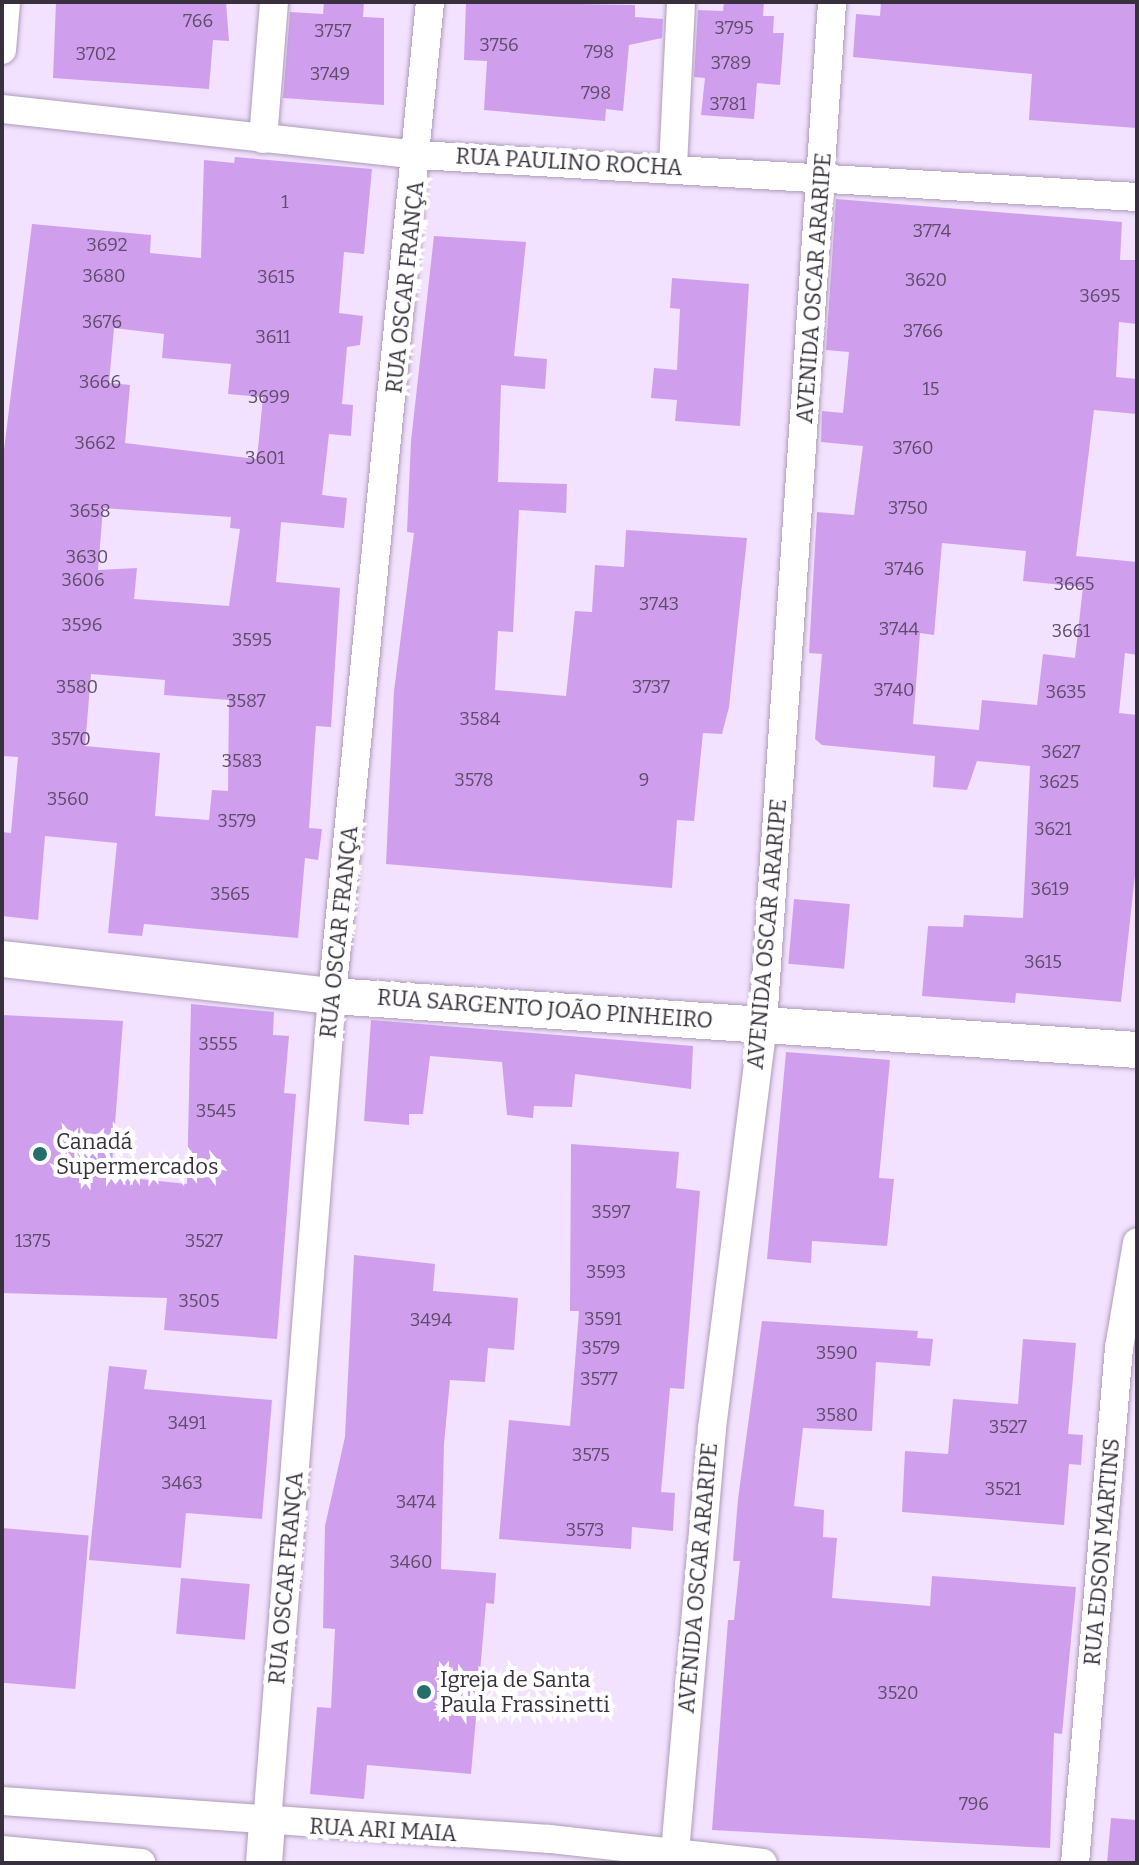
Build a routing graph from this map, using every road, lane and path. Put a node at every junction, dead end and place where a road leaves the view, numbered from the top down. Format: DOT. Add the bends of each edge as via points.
graph roads {
  1 [pos="6,2"];
  2 [pos="274,2"];
  3 [pos="430,2"];
  4 [pos="681,2"];
  5 [pos="832,2"];
  6 [pos="2,50"];
  7 [pos="2,109"];
  8 [pos="263,139"];
  9 [pos="419,155"];
  10 [pos="673,166"];
  11 [pos="822,181"];
  12 [pos="1137,197"];
  13 [pos="2,959"];
  14 [pos="332,996"];
  15 [pos="763,1023"];
  16 [pos="1137,1050"];
  17 [pos="1137,1243"];
  18 [pos="2,1801"];
  19 [pos="267,1823"];
  20 [pos="2,1850"];
  21 [pos="674,1858"];
  22 [pos="141,1863"];
  23 [pos="264,1863"];
  24 [pos="763,1863"];
  25 [pos="1075,1863"];
  1 -- 6 [label="street"];
  2 -- 8 [label="street"];
  3 -- 9 [label="street, RUA OSCAR FRANÇA"];
  4 -- 10 [label="street"];
  5 -- 11 [label="street, AVENIDA OSCAR ARARIPE"];
  7 -- 8 [label="street, RUA PAULINO ROCHA"];
  8 -- 9 [label="street, RUA PAULINO ROCHA"];
  9 -- 10 [label="street, RUA PAULINO ROCHA"];
  9 -- 14 [label="street, RUA OSCAR FRANÇA"];
  10 -- 11 [label="street, RUA PAULINO ROCHA"];
  11 -- 12 [label="street, RUA PAULINO ROCHA"];
  11 -- 15 [label="street, AVENIDA OSCAR ARARIPE"];
  13 -- 14 [label="street, RUA SARGENTO JOÃO PINHEIRO"];
  14 -- 15 [label="street, RUA SARGENTO JOÃO PINHEIRO"];
  14 -- 19 [label="street, RUA OSCAR FRANÇA"];
  15 -- 16 [label="street, RUA SARGENTO JOÃO PINHEIRO"];
  15 -- 21 [label="street, AVENIDA OSCAR ARARIPE" via="712,1428"];
  17 -- 25 [label="street, RUA EDSON MARTINS" via="1119,1348"];
  18 -- 19 [label="street, RUA ARI MAIA"];
  19 -- 21 [label="street, RUA ARI MAIA"];
  19 -- 23 [label="street, RUA OSCAR FRANÇA"];
  20 -- 22 [label="street"];
  21 -- 24 [label="street, RUA ARI MAIA"];
}
